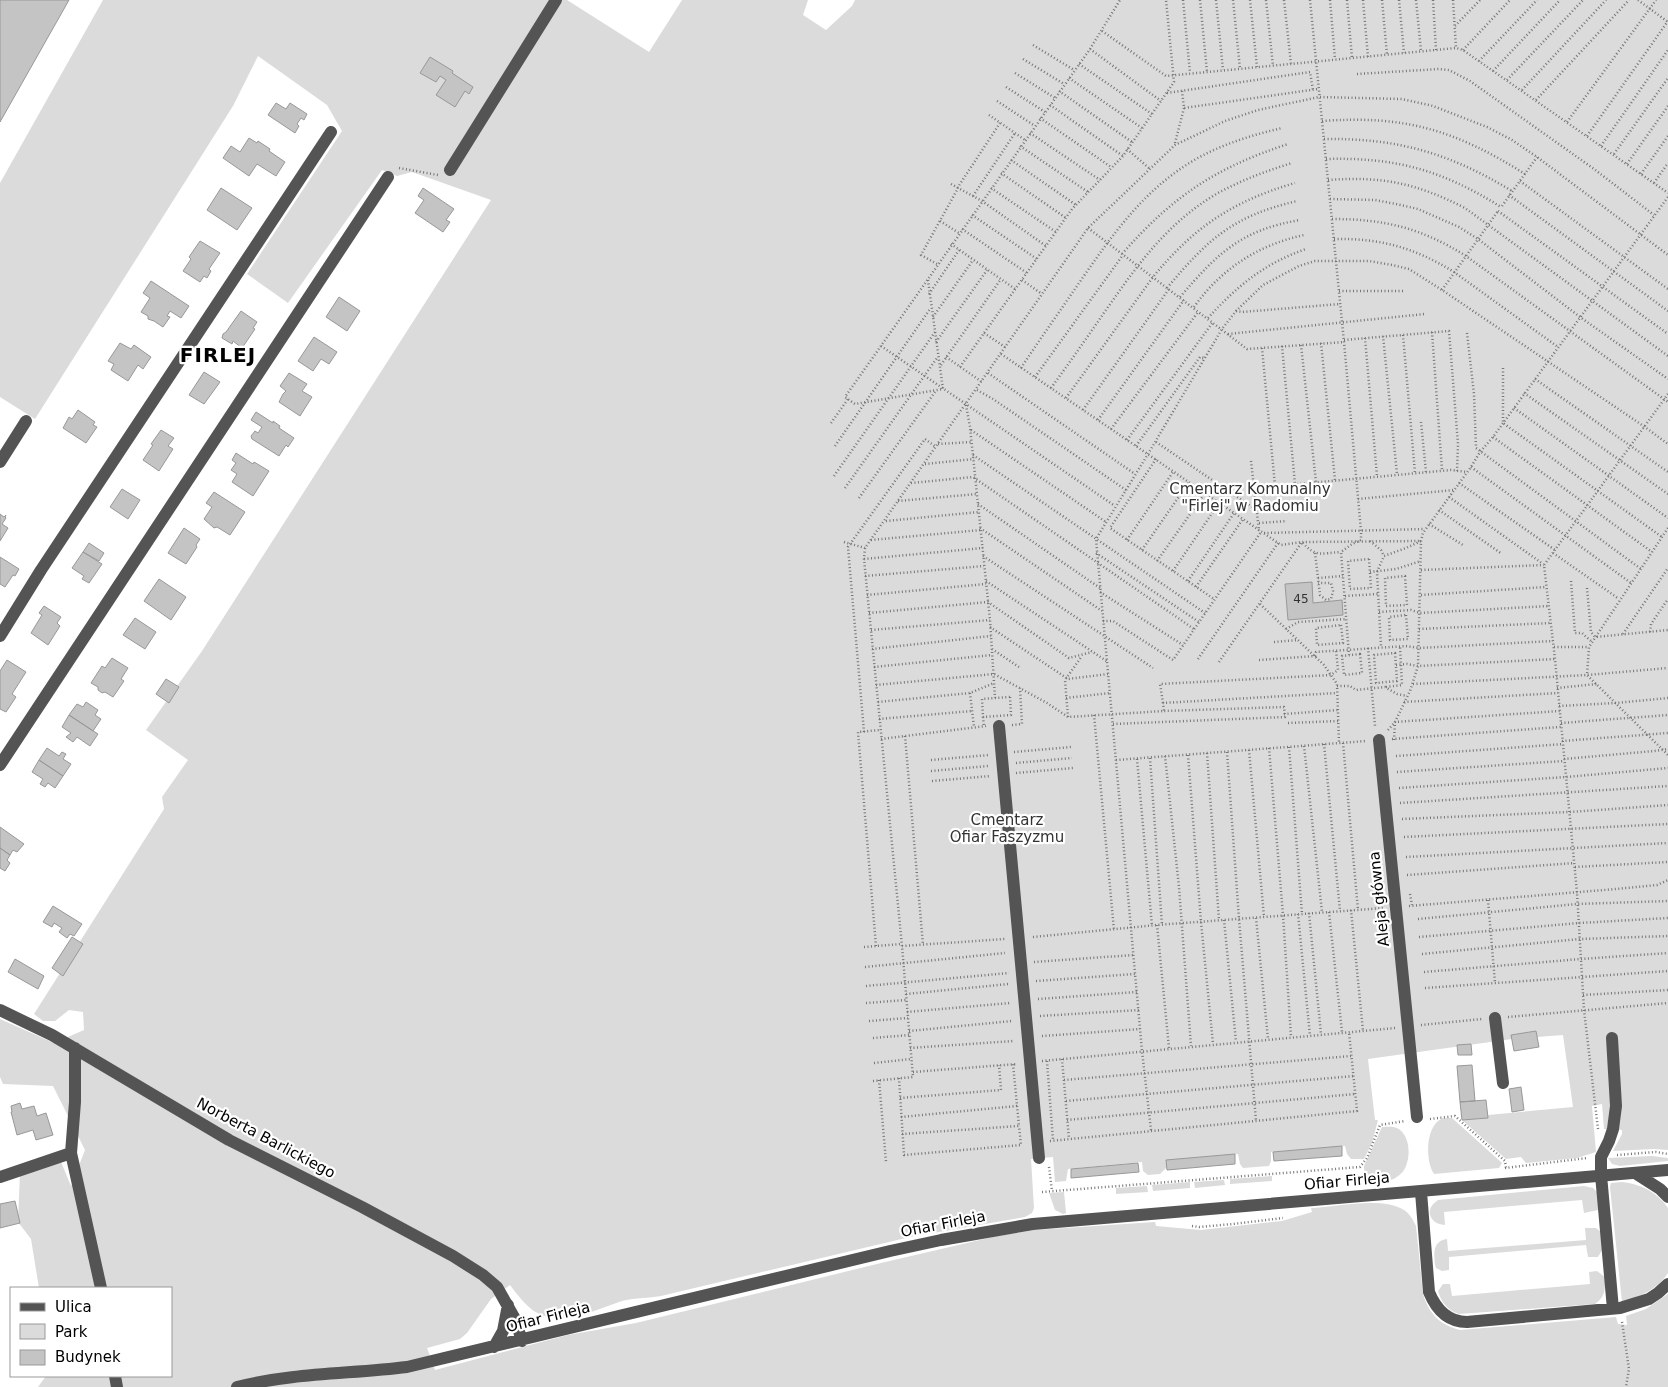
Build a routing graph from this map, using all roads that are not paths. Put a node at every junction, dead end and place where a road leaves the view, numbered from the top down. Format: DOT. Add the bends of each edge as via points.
graph roads {
  1 [pos="556,0"];
  2 [pos="331,132"];
  3 [pos="450,170"];
  4 [pos="388,177"];
  5 [pos="26,421"];
  6 [pos="0,462"];
  7 [pos="0,636"];
  8 [pos="998,726"];
  9 [pos="1378,740"];
  10 [pos="0,765"];
  11 [pos="0,1010"];
  12 [pos="1495,1018"];
  13 [pos="1612,1038"];
  14 [pos="75,1048"];
  15 [pos="1504,1083"];
  16 [pos="1417,1119"];
  17 [pos="71,1153"];
  18 [pos="1039,1158"];
  19 [pos="1668,1170"];
  20 [pos="1635,1173"];
  21 [pos="1601,1175"];
  22 [pos="0,1178"];
  23 [pos="1420,1192"];
  24 [pos="1668,1197"];
  25 [pos="1668,1284"];
  26 [pos="100,1287"];
  27 [pos="508,1305"];
  28 [pos="1617,1309"];
  29 [pos="522,1340"];
  30 [pos="494,1346"];
  31 [pos="237,1387"];
  1 -- 3 [label="street"];
  2 -- 7 [label="street"];
  4 -- 10 [label="street"];
  5 -- 6 [label="street"];
  8 -- 18 [label="street"];
  9 -- 16 [label="street, Aleja główna"];
  11 -- 14 [label="street, Norberta Barlickiego"];
  12 -- 15 [label="street"];
  13 -- 21 [label="street" via="1616,1106 1610,1141 1601,1157"];
  14 -- 17 [label="street"];
  14 -- 27 [label="street, Norberta Barlickiego" via="230,1140 453,1256 483,1275"];
  17 -- 22 [label="street"];
  17 -- 26 [label="street"];
  19 -- 20 [label="street, Ofiar Firleja"];
  20 -- 21 [label="street, Ofiar Firleja"];
  20 -- 24 [label="street"];
  21 -- 23 [label="street, Ofiar Firleja"];
  21 -- 28 [label="street"];
  23 -- 28 [label="street" via="1429,1292 1448,1318 1467,1322"];
  23 -- 29 [label="street, Ofiar Firleja" via="1024,1226 898,1249"];
  25 -- 28 [label="street" via="1649,1299"];
  27 -- 29 [label="street, Norberta Barlickiego"];
  27 -- 30 [label="street" via="503,1331"];
  29 -- 30 [label="street, Ofiar Firleja"];
  30 -- 31 [label="street, Ofiar Firleja" via="406,1367 318,1374"];
}
